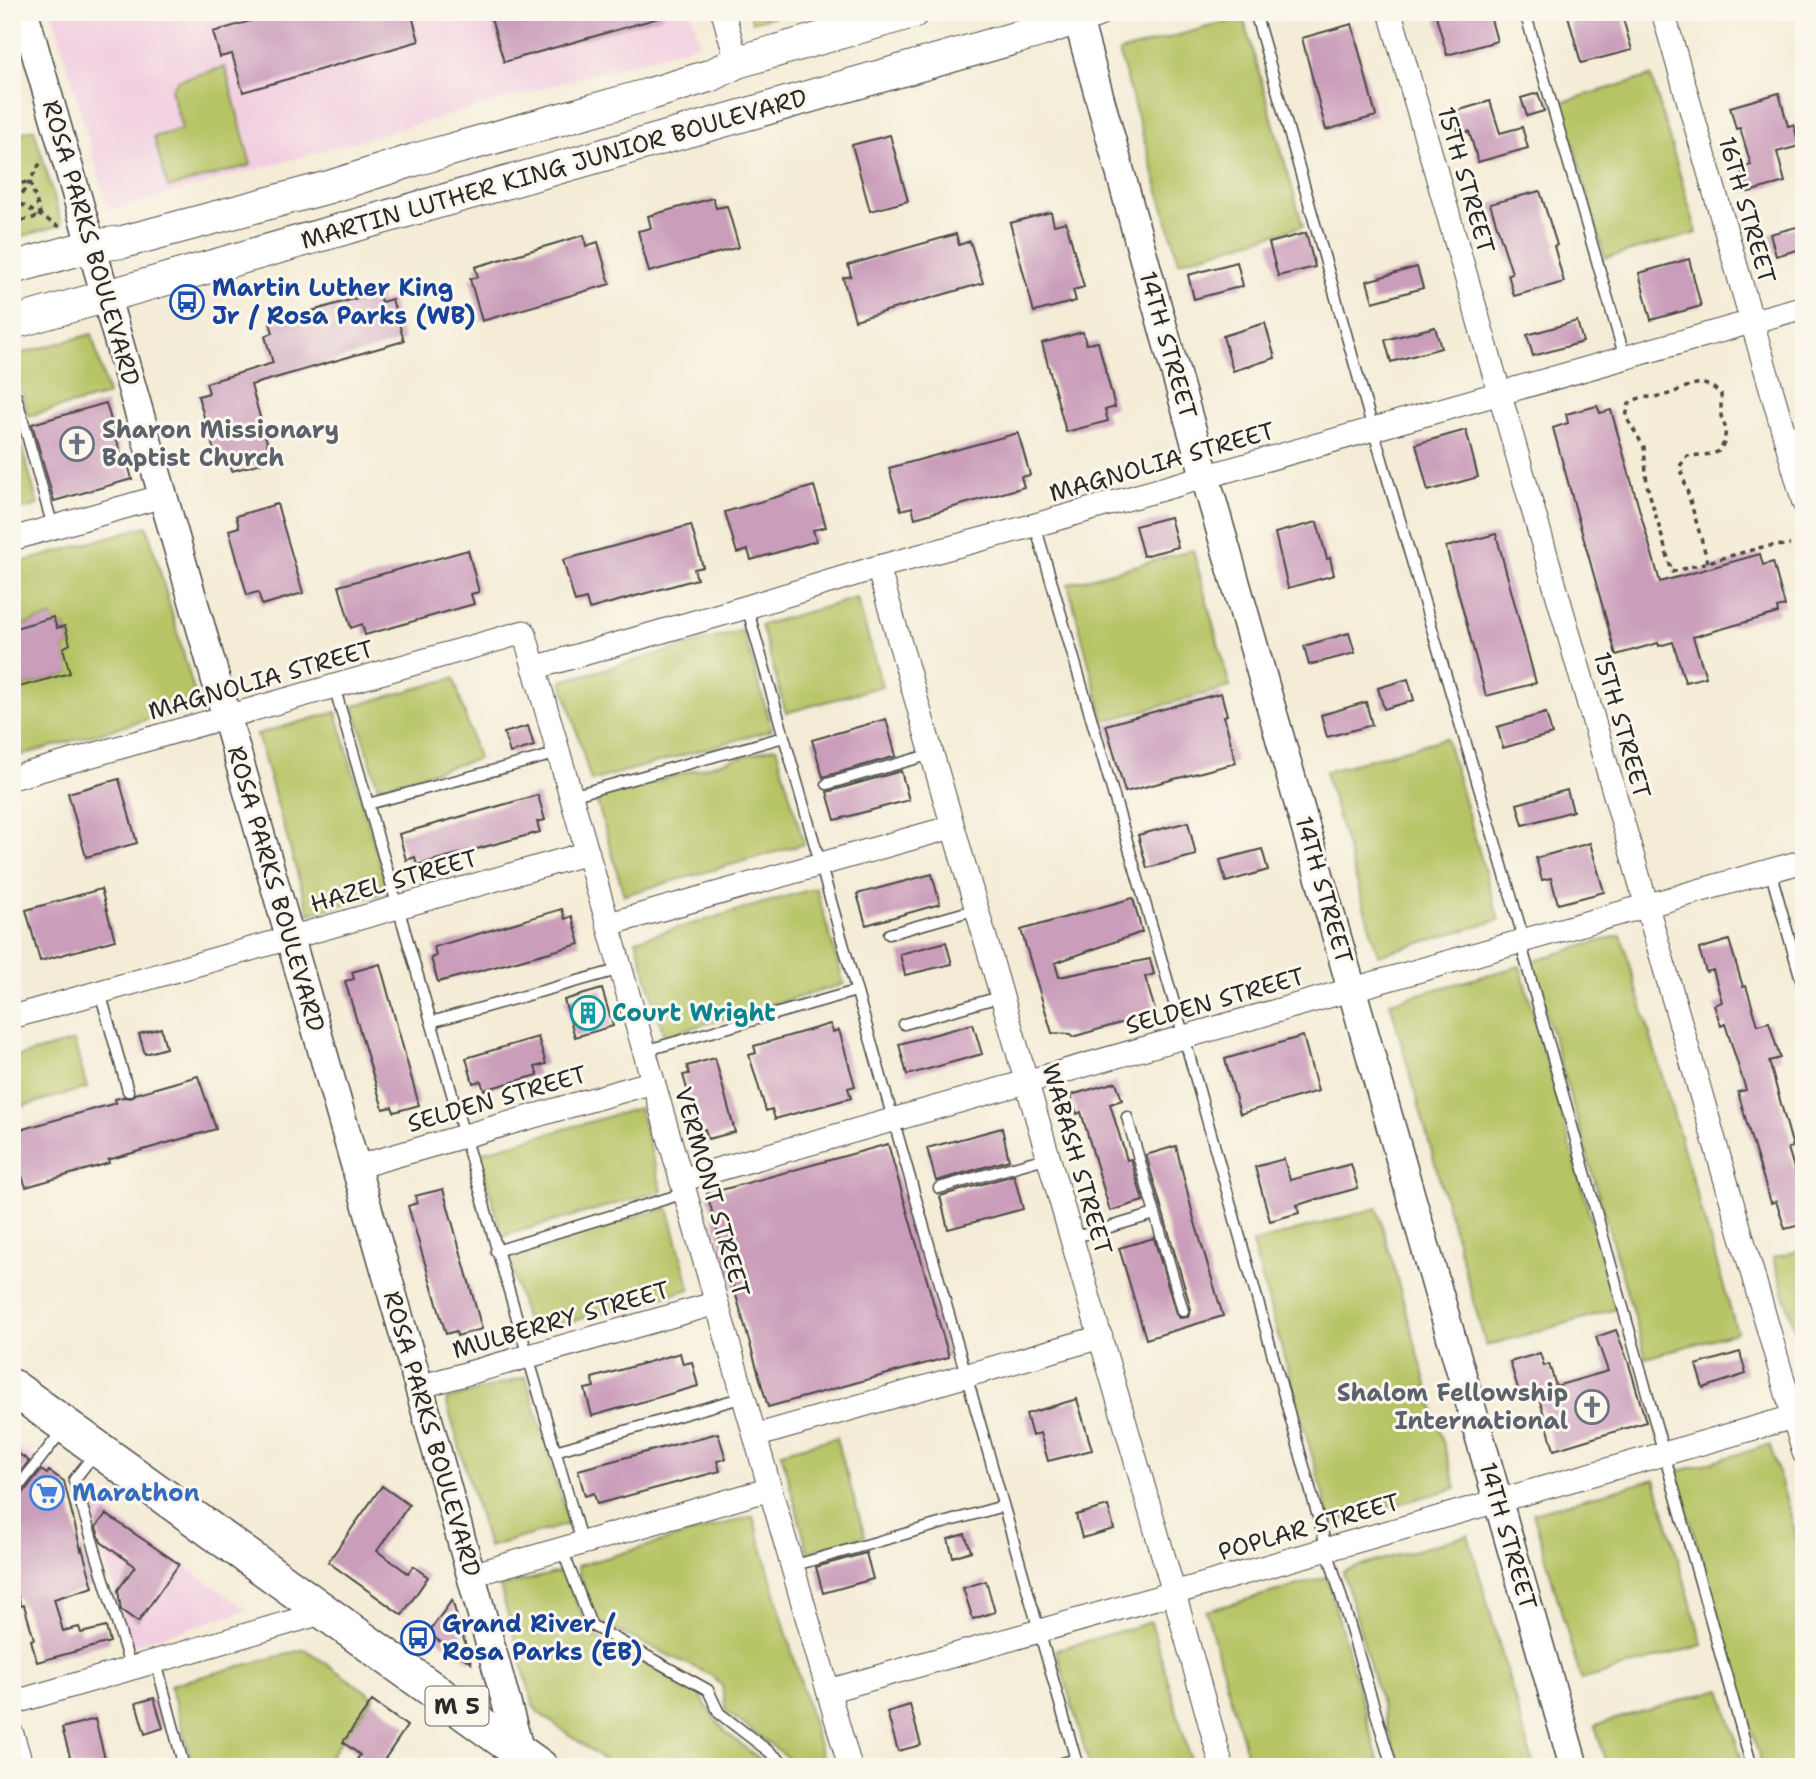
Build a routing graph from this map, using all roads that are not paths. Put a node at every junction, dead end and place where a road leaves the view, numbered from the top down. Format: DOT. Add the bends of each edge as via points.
graph roads {
  1 [pos="24,12"];
  2 [pos="723,12"];
  3 [pos="1255,12"];
  4 [pos="1390,12"];
  5 [pos="1525,12"];
  6 [pos="1663,12"];
  7 [pos="899,14"];
  8 [pos="1083,14"];
  9 [pos="737,62"];
  10 [pos="647,95"];
  11 [pos="559,120"];
  12 [pos="658,139"];
  13 [pos="570,164"];
  14 [pos="91,246"];
  15 [pos="21,266"];
  16 [pos="106,296"];
  17 [pos="1804,307"];
  18 [pos="46,313"];
  19 [pos="1752,322"];
  20 [pos="12,323"];
  21 [pos="1625,358"];
  22 [pos="1500,393"];
  23 [pos="12,397"];
  24 [pos="1373,429"];
  25 [pos="1206,477"];
  26 [pos="163,496"];
  27 [pos="1804,503"];
  28 [pos="1035,525"];
  29 [pos="53,527"];
  30 [pos="12,539"];
  31 [pos="878,567"];
  32 [pos="747,607"];
  33 [pos="524,632"];
  34 [pos="534,668"];
  35 [pos="334,686"];
  36 [pos="227,717"];
  37 [pos="784,737"];
  38 [pos="559,753"];
  39 [pos="933,754"];
  40 [pos="12,778"];
  41 [pos="827,784"];
  42 [pos="571,796"];
  43 [pos="368,804"];
  44 [pos="952,827"];
  45 [pos="588,853"];
  46 [pos="1804,861"];
  47 [pos="819,864"];
  48 [pos="1770,870"];
  49 [pos="1647,905"];
  50 [pos="398,907"];
  51 [pos="978,909"];
  52 [pos="608,924"];
  53 [pos="889,934"];
  54 [pos="290,938"];
  55 [pos="1522,941"];
  56 [pos="621,969"];
  57 [pos="1352,989"];
  58 [pos="1804,990"];
  59 [pos="856,991"];
  60 [pos="100,992"];
  61 [pos="1003,996"];
  62 [pos="12,1017"];
  63 [pos="431,1022"];
  64 [pos="904,1024"];
  65 [pos="1184,1037"];
  66 [pos="645,1051"];
  67 [pos="653,1082"];
  68 [pos="1027,1082"];
  69 [pos="128,1091"];
  70 [pos="1127,1117"];
  71 [pos="893,1119"];
  72 [pos="464,1136"];
  73 [pos="1049,1157"];
  74 [pos="356,1167"];
  75 [pos="683,1186"];
  76 [pos="939,1188"];
  77 [pos="1155,1214"];
  78 [pos="1072,1238"];
  79 [pos="496,1251"];
  80 [pos="717,1303"];
  81 [pos="1182,1311"];
  82 [pos="1101,1338"];
  83 [pos="527,1357"];
  84 [pos="966,1376"];
  85 [pos="419,1387"];
  86 [pos="13,1391"];
  87 [pos="744,1397"];
  88 [pos="1799,1416"];
  89 [pos="66,1426"];
  90 [pos="755,1436"];
  91 [pos="99,1449"];
  92 [pos="555,1451"];
  93 [pos="1804,1452"];
  94 [pos="1664,1454"];
  95 [pos="22,1464"];
  96 [pos="33,1471"];
  97 [pos="15,1487"];
  98 [pos="770,1489"];
  99 [pos="1498,1500"];
  100 [pos="1003,1506"];
  101 [pos="572,1546"];
  102 [pos="1327,1549"];
  103 [pos="792,1566"];
  104 [pos="471,1575"];
  105 [pos="1174,1593"];
  106 [pos="325,1612"];
  107 [pos="1039,1631"];
  108 [pos="156,1662"];
  109 [pos="131,1669"];
  110 [pos="828,1691"];
  111 [pos="12,1703"];
  112 [pos="12,1734"];
  113 [pos="528,1762"];
  114 [pos="1077,1763"];
  115 [pos="22,1767"];
  116 [pos="184,1767"];
  117 [pos="789,1767"];
  118 [pos="850,1767"];
  119 [pos="1049,1767"];
  120 [pos="1222,1767"];
  121 [pos="1392,1767"];
  122 [pos="1574,1767"];
  123 [pos="1752,1767"];
  1 -- 14 [label="street, ROSA PARKS BOULEVARD"];
  2 -- 9 [label="street"];
  3 -- 24 [label="lane"];
  4 -- 22 [label="street, 15TH STREET"];
  5 -- 21 [label="lane"];
  6 -- 19 [label="street, 16TH STREET"];
  7 -- 9 [label="main road, MARTIN LUTHER KING JUNIOR BOULEVARD"];
  8 -- 12 [label="main road, MARTIN LUTHER KING JUNIOR BOULEVARD"];
  8 -- 25 [label="street, 14TH STREET"];
  9 -- 10 [label="main road, MARTIN LUTHER KING JUNIOR BOULEVARD" via="712,75"];
  10 -- 11 [label="main road, MARTIN LUTHER KING JUNIOR BOULEVARD"];
  10 -- 12 [label="main road" via="636,109 635,121"];
  11 -- 13 [label="main road" via="580,123 587,133 586,146"];
  11 -- 14 [label="main road, MARTIN LUTHER KING JUNIOR BOULEVARD" via="271,203 124,242"];
  12 -- 13 [label="main road, MARTIN LUTHER KING JUNIOR BOULEVARD"];
  13 -- 16 [label="main road, MARTIN LUTHER KING JUNIOR BOULEVARD"];
  14 -- 15 [label="main road, MARTIN LUTHER KING JUNIOR BOULEVARD"];
  14 -- 16 [label="street, ROSA PARKS BOULEVARD"];
  15 -- 18 [label="main road" via="50,271 58,282 58,295"];
  16 -- 18 [label="main road, MARTIN LUTHER KING JUNIOR BOULEVARD"];
  16 -- 26 [label="street, ROSA PARKS BOULEVARD"];
  17 -- 19 [label="street, MAGNOLIA STREET"];
  18 -- 20 [label="main road, MARTIN LUTHER KING JUNIOR BOULEVARD"];
  19 -- 21 [label="street, MAGNOLIA STREET"];
  19 -- 27 [label="street, 16TH STREET"];
  21 -- 22 [label="street, MAGNOLIA STREET"];
  22 -- 24 [label="street, MAGNOLIA STREET"];
  22 -- 49 [label="street, 15TH STREET"];
  23 -- 29 [label="lane" via="16,396"];
  24 -- 25 [label="street, MAGNOLIA STREET"];
  24 -- 55 [label="lane"];
  25 -- 28 [label="street, MAGNOLIA STREET"];
  25 -- 57 [label="street, 14TH STREET"];
  26 -- 29 [label="street"];
  26 -- 36 [label="street, ROSA PARKS BOULEVARD"];
  28 -- 31 [label="street, MAGNOLIA STREET"];
  28 -- 65 [label="lane"];
  29 -- 30 [label="street"];
  31 -- 32 [label="street, MAGNOLIA STREET"];
  31 -- 39 [label="street, WABASH STREET"];
  32 -- 34 [label="street, MAGNOLIA STREET"];
  32 -- 37 [label="lane"];
  33 -- 34 [label="street, VERMONT STREET"];
  33 -- 35 [label="street, MAGNOLIA STREET"];
  34 -- 38 [label="street, VERMONT STREET"];
  35 -- 36 [label="street, MAGNOLIA STREET"];
  35 -- 43 [label="lane"];
  36 -- 40 [label="street, MAGNOLIA STREET"];
  36 -- 54 [label="street, ROSA PARKS BOULEVARD"];
  37 -- 42 [label="lane"];
  37 -- 47 [label="lane"];
  38 -- 42 [label="street, VERMONT STREET"];
  38 -- 43 [label="lane"];
  39 -- 41 [label="lane"];
  39 -- 44 [label="street, WABASH STREET"];
  42 -- 45 [label="street, VERMONT STREET"];
  43 -- 50 [label="lane"];
  44 -- 47 [label="street"];
  44 -- 51 [label="street, WABASH STREET"];
  45 -- 50 [label="street, HAZEL STREET"];
  45 -- 52 [label="street, VERMONT STREET"];
  46 -- 48 [label="street, SELDEN STREET"];
  47 -- 52 [label="street"];
  47 -- 59 [label="lane"];
  48 -- 49 [label="street, SELDEN STREET"];
  48 -- 58 [label="lane"];
  49 -- 55 [label="street, SELDEN STREET"];
  49 -- 88 [label="street, 15TH STREET"];
  50 -- 54 [label="street, HAZEL STREET"];
  50 -- 63 [label="lane"];
  51 -- 53 [label="lane"];
  51 -- 61 [label="street, WABASH STREET"];
  52 -- 56 [label="street, VERMONT STREET"];
  54 -- 60 [label="street, HAZEL STREET"];
  54 -- 74 [label="street, ROSA PARKS BOULEVARD"];
  55 -- 57 [label="street, SELDEN STREET"];
  55 -- 94 [label="lane"];
  56 -- 63 [label="lane"];
  56 -- 66 [label="street, VERMONT STREET"];
  57 -- 65 [label="street, SELDEN STREET"];
  57 -- 99 [label="street, 14TH STREET"];
  59 -- 66 [label="lane"];
  59 -- 71 [label="lane"];
  60 -- 62 [label="street, HAZEL STREET"];
  60 -- 69 [label="lane"];
  61 -- 64 [label="lane"];
  61 -- 68 [label="street, WABASH STREET"];
  63 -- 72 [label="lane"];
  65 -- 68 [label="street, SELDEN STREET"];
  65 -- 102 [label="lane"];
  66 -- 67 [label="street, VERMONT STREET"];
  67 -- 72 [label="street, SELDEN STREET"];
  67 -- 75 [label="street, VERMONT STREET"];
  68 -- 71 [label="street, SELDEN STREET"];
  68 -- 73 [label="street, WABASH STREET"];
  70 -- 77 [label="lane"];
  71 -- 75 [label="street, SELDEN STREET"];
  71 -- 84 [label="lane"];
  72 -- 74 [label="street, SELDEN STREET"];
  72 -- 79 [label="lane"];
  73 -- 76 [label="lane"];
  73 -- 78 [label="street, WABASH STREET"];
  74 -- 85 [label="street, ROSA PARKS BOULEVARD"];
  75 -- 79 [label="lane"];
  75 -- 80 [label="street, VERMONT STREET"];
  77 -- 78 [label="lane"];
  77 -- 81 [label="lane"];
  78 -- 82 [label="street, WABASH STREET"];
  79 -- 83 [label="lane"];
  80 -- 83 [label="street, MULBERRY STREET"];
  80 -- 87 [label="street, VERMONT STREET"];
  82 -- 84 [label="street"];
  82 -- 105 [label="street, WABASH STREET"];
  83 -- 85 [label="street, MULBERRY STREET"];
  83 -- 92 [label="lane"];
  84 -- 90 [label="street"];
  84 -- 100 [label="lane"];
  85 -- 104 [label="street, ROSA PARKS BOULEVARD"];
  86 -- 89 [label="main road, M 5"];
  87 -- 90 [label="street, VERMONT STREET"];
  87 -- 92 [label="lane"];
  88 -- 93 [label="street, 15TH STREET"];
  88 -- 94 [label="street, POPLAR STREET"];
  89 -- 91 [label="main road, M 5"];
  89 -- 96 [label="lane"];
  90 -- 98 [label="street, VERMONT STREET"];
  91 -- 106 [label="main road, M 5"];
  91 -- 109 [label="lane" via="74,1480"];
  92 -- 101 [label="lane"];
  94 -- 99 [label="street, POPLAR STREET"];
  94 -- 123 [label="lane"];
  95 -- 96 [label="lane"];
  96 -- 97 [label="lane"];
  98 -- 101 [label="street"];
  98 -- 103 [label="street, VERMONT STREET"];
  99 -- 102 [label="street, POPLAR STREET"];
  99 -- 122 [label="street, 14TH STREET"];
  100 -- 103 [label="lane"];
  100 -- 107 [label="lane"];
  101 -- 104 [label="street"];
  101 -- 117 [label="lane" via="591,1625 708,1690 719,1713"];
  102 -- 105 [label="street, POPLAR STREET"];
  102 -- 121 [label="lane"];
  103 -- 110 [label="street, VERMONT STREET"];
  104 -- 113 [label="street, ROSA PARKS BOULEVARD"];
  105 -- 107 [label="street, POPLAR STREET"];
  105 -- 120 [label="street, WABASH STREET"];
  106 -- 108 [label="street"];
  106 -- 113 [label="main road, M 5"];
  107 -- 110 [label="street, POPLAR STREET"];
  107 -- 114 [label="lane"];
  108 -- 109 [label="street"];
  108 -- 116 [label="lane"];
  109 -- 111 [label="street"];
  110 -- 118 [label="street, VERMONT STREET"];
  112 -- 115 [label="street"];
  114 -- 119 [label="lane"];
}
